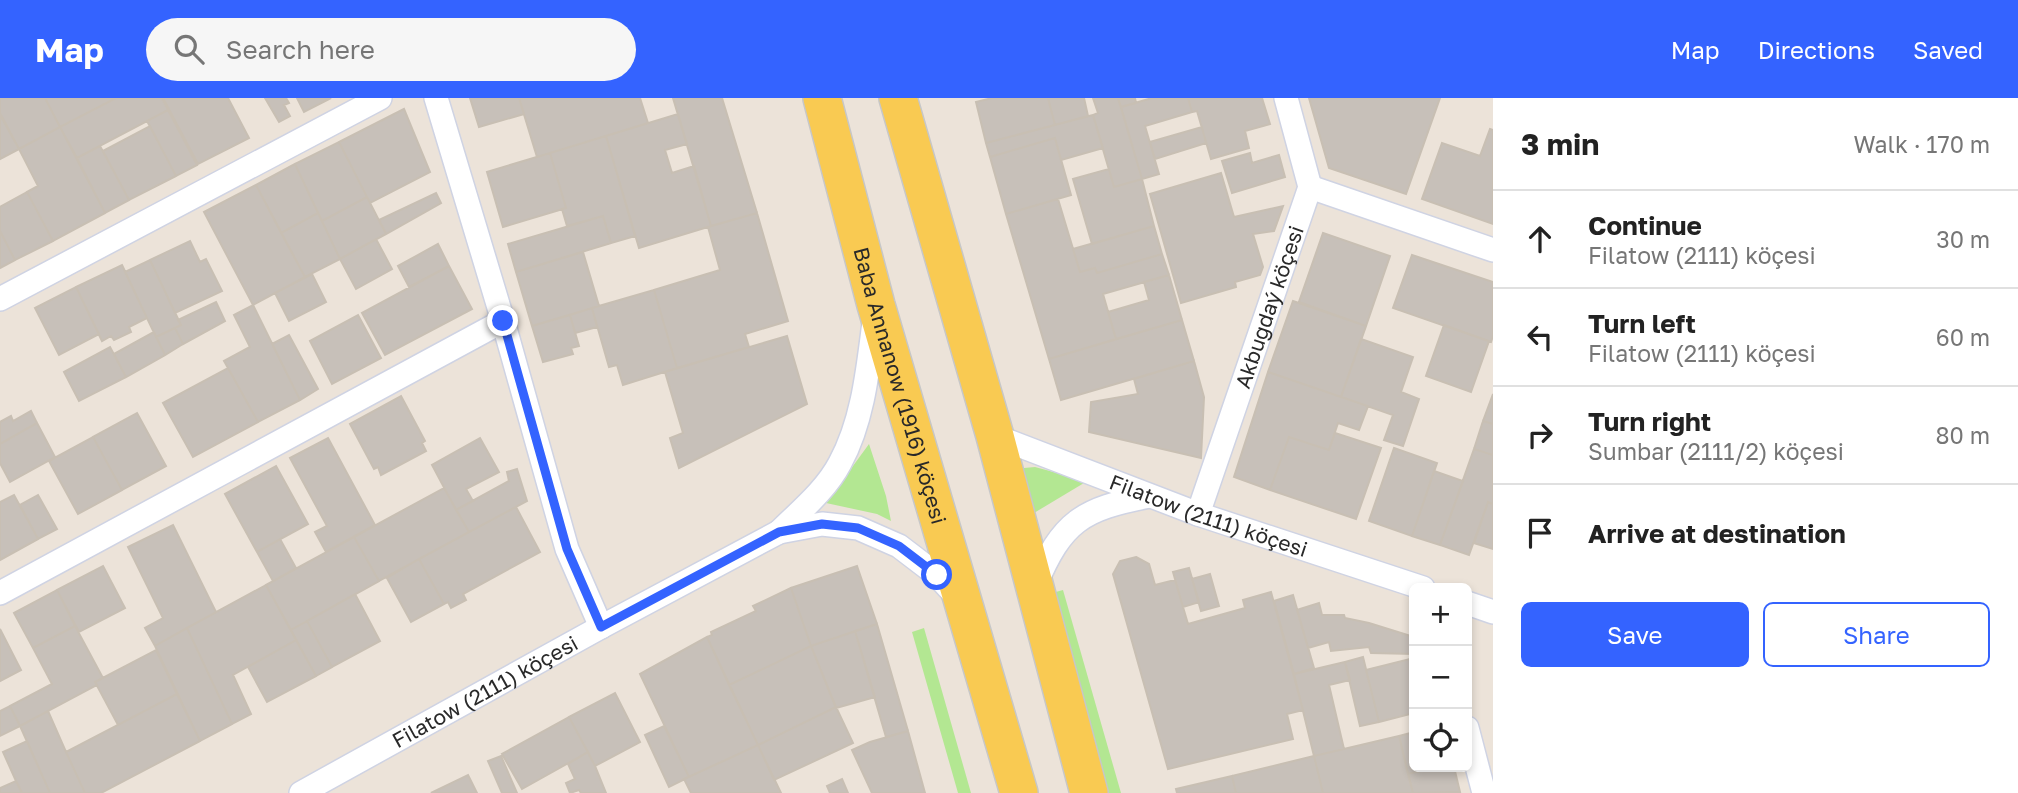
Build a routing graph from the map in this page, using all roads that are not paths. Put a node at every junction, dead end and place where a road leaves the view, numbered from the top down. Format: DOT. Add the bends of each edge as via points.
graph roads {
  1 [pos="380,98"];
  2 [pos="436,98"];
  3 [pos="822,98"];
  4 [pos="898,98"];
  5 [pos="1286,98"];
  6 [pos="1310,187"];
  7 [pos="1493,250"];
  8 [pos="0,299"];
  9 [pos="876,305"];
  10 [pos="503,321"];
  11 [pos="995,436"];
  12 [pos="1150,496"];
  13 [pos="1198,514"];
  14 [pos="779,532"];
  15 [pos="1409,583"];
  16 [pos="1035,586"];
  17 [pos="0,593"];
  18 [pos="963,604"];
  19 [pos="1472,605"];
  20 [pos="1493,612"];
  21 [pos="601,627"];
  22 [pos="1472,746"];
  23 [pos="301,793"];
  24 [pos="1019,793"];
  25 [pos="1090,793"];
  26 [pos="1485,793"];
  1 -- 8 [label="street"];
  2 -- 10 [label="street"];
  3 -- 9 [label="main road, Baba Annanow (1916) köçesi"];
  4 -- 11 [label="main road"];
  5 -- 6 [label="street"];
  6 -- 7 [label="street"];
  6 -- 13 [label="street, Akbugdaý köçesi"];
  9 -- 14 [label="street" via="868,373 840,465"];
  9 -- 18 [label="main road, Baba Annanow (1916) köçesi"];
  10 -- 17 [label="street"];
  10 -- 21 [label="street" via="567,549"];
  11 -- 12 [label="street, Filatow (2111) köçesi"];
  11 -- 16 [label="main road"];
  12 -- 13 [label="street, Filatow (2111) köçesi"];
  12 -- 16 [label="street" via="1109,503 1085,515 1048,554"];
  13 -- 15 [label="street, Filatow (2111) köçesi"];
  14 -- 18 [label="street, Filatow (2111) köçesi" via="822,524 858,528 899,546 937,575"];
  14 -- 21 [label="street, Filatow (2111) köçesi"];
  16 -- 25 [label="main road"];
  18 -- 24 [label="main road, Baba Annanow (1916) köçesi"];
  19 -- 20 [label="street"];
  21 -- 23 [label="street, Filatow (2111) köçesi"];
  22 -- 26 [label="street"];
}
